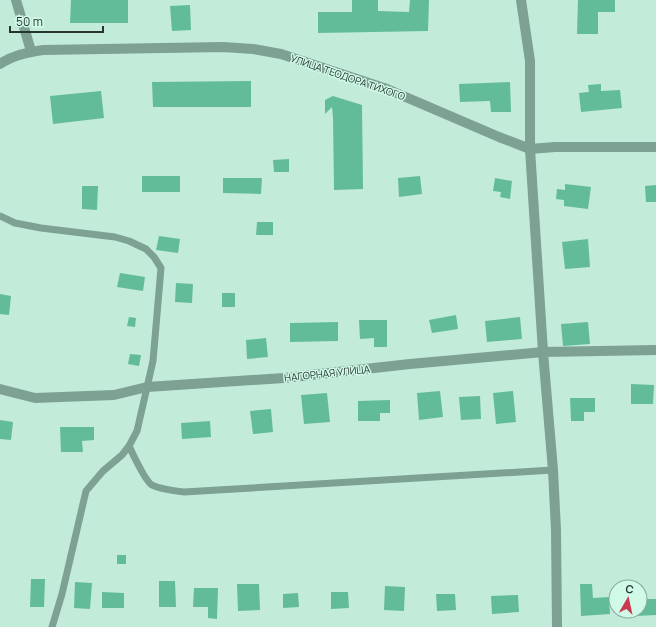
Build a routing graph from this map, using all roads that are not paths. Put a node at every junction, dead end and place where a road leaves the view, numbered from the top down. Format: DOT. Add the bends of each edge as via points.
graph roads {
  1 [pos="16,0"];
  2 [pos="522,0"];
  3 [pos="31,51"];
  4 [pos="0,64"];
  5 [pos="656,147"];
  6 [pos="530,149"];
  7 [pos="0,216"];
  8 [pos="656,350"];
  9 [pos="543,352"];
  10 [pos="147,387"];
  11 [pos="0,389"];
  12 [pos="129,446"];
  13 [pos="553,470"];
  14 [pos="52,627"];
  15 [pos="557,627"];
  1 -- 3 [label="street"];
  2 -- 6 [label="street" via="530,61"];
  3 -- 4 [label="street, УЛИЦА ТЕОДОРА ТИХОГО"];
  3 -- 6 [label="street, УЛИЦА ТЕОДОРА ТИХОГО" via="223,47 281,54 388,89"];
  5 -- 6 [label="street, УЛИЦА ТЕОДОРА ТИХОГО"];
  6 -- 9 [label="street"];
  7 -- 10 [label="lane" via="15,223 41,228 115,237 146,249 154,256 161,268 153,361"];
  8 -- 9 [label="street, НАГОРНАЯ УЛИЦА"];
  9 -- 10 [label="street, НАГОРНАЯ УЛИЦА" via="284,378"];
  9 -- 13 [label="street"];
  10 -- 11 [label="street, НАГОРНАЯ УЛИЦА" via="114,395 35,398"];
  10 -- 12 [label="lane" via="137,431"];
  12 -- 13 [label="lane" via="152,485 184,492"];
  12 -- 14 [label="lane" via="86,491"];
  13 -- 15 [label="street"];
}
